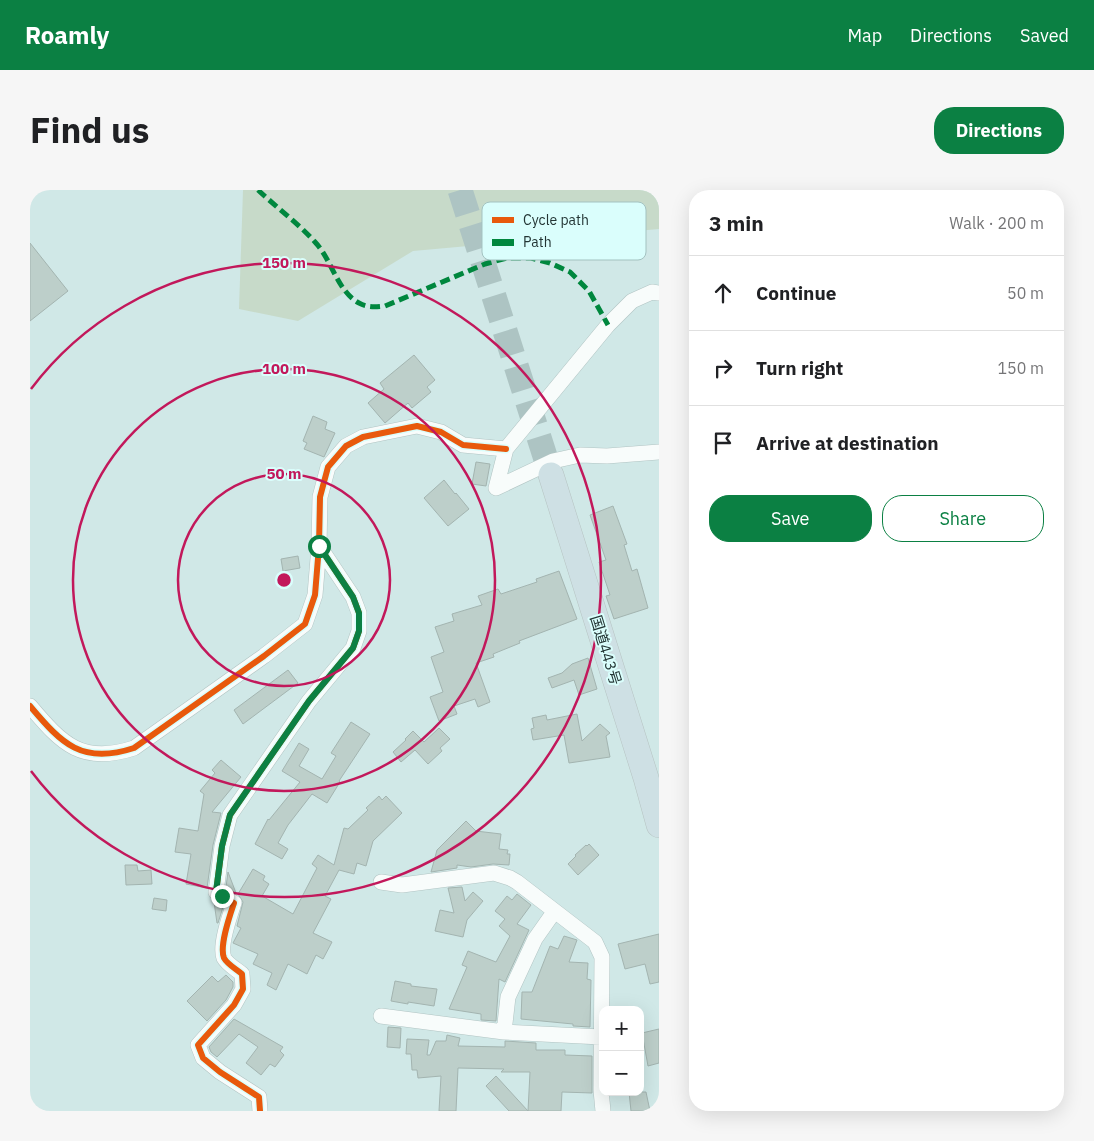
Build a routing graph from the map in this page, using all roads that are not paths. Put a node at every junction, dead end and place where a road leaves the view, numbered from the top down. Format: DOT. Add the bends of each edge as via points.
graph roads {
  1 [pos="659,293"];
  2 [pos="506,449"];
  3 [pos="659,452"];
  4 [pos="552,475"];
  5 [pos="319,546"];
  6 [pos="30,706"];
  7 [pos="659,825"];
  8 [pos="382,882"];
  9 [pos="554,912"];
  10 [pos="601,1006"];
  11 [pos="381,1016"];
  12 [pos="504,1032"];
  13 [pos="599,1037"];
  14 [pos="601,1051"];
  15 [pos="260,1111"];
  16 [pos="603,1111"];
  1 -- 2 [label="street" via="652,292 632,301 608,325"];
  2 -- 3 [label="street" via="496,488 553,462 580,455"];
  2 -- 5 [label="street" via="463,445 441,432 417,426 364,437 346,446 328,467 320,496"];
  4 -- 7 [label="highway, 国道443号"];
  5 -- 6 [label="street" via="315,595 305,624 134,748 99,755 74,749 59,738"];
  5 -- 15 [label="street" via="353,597 359,613 359,631 353,648 309,701 230,815 216,892 234,903 223,952 225,959 242,974 243,989 234,1005 198,1046 203,1058 259,1097"];
  8 -- 9 [label="street" via="402,885 494,873 517,882"];
  9 -- 10 [label="street" via="595,942 599,949 602,958"];
  9 -- 12 [label="street" via="535,940 508,997"];
  11 -- 12 [label="street"];
  12 -- 13 [label="street"];
  14 -- 16 [label="street"];
}
